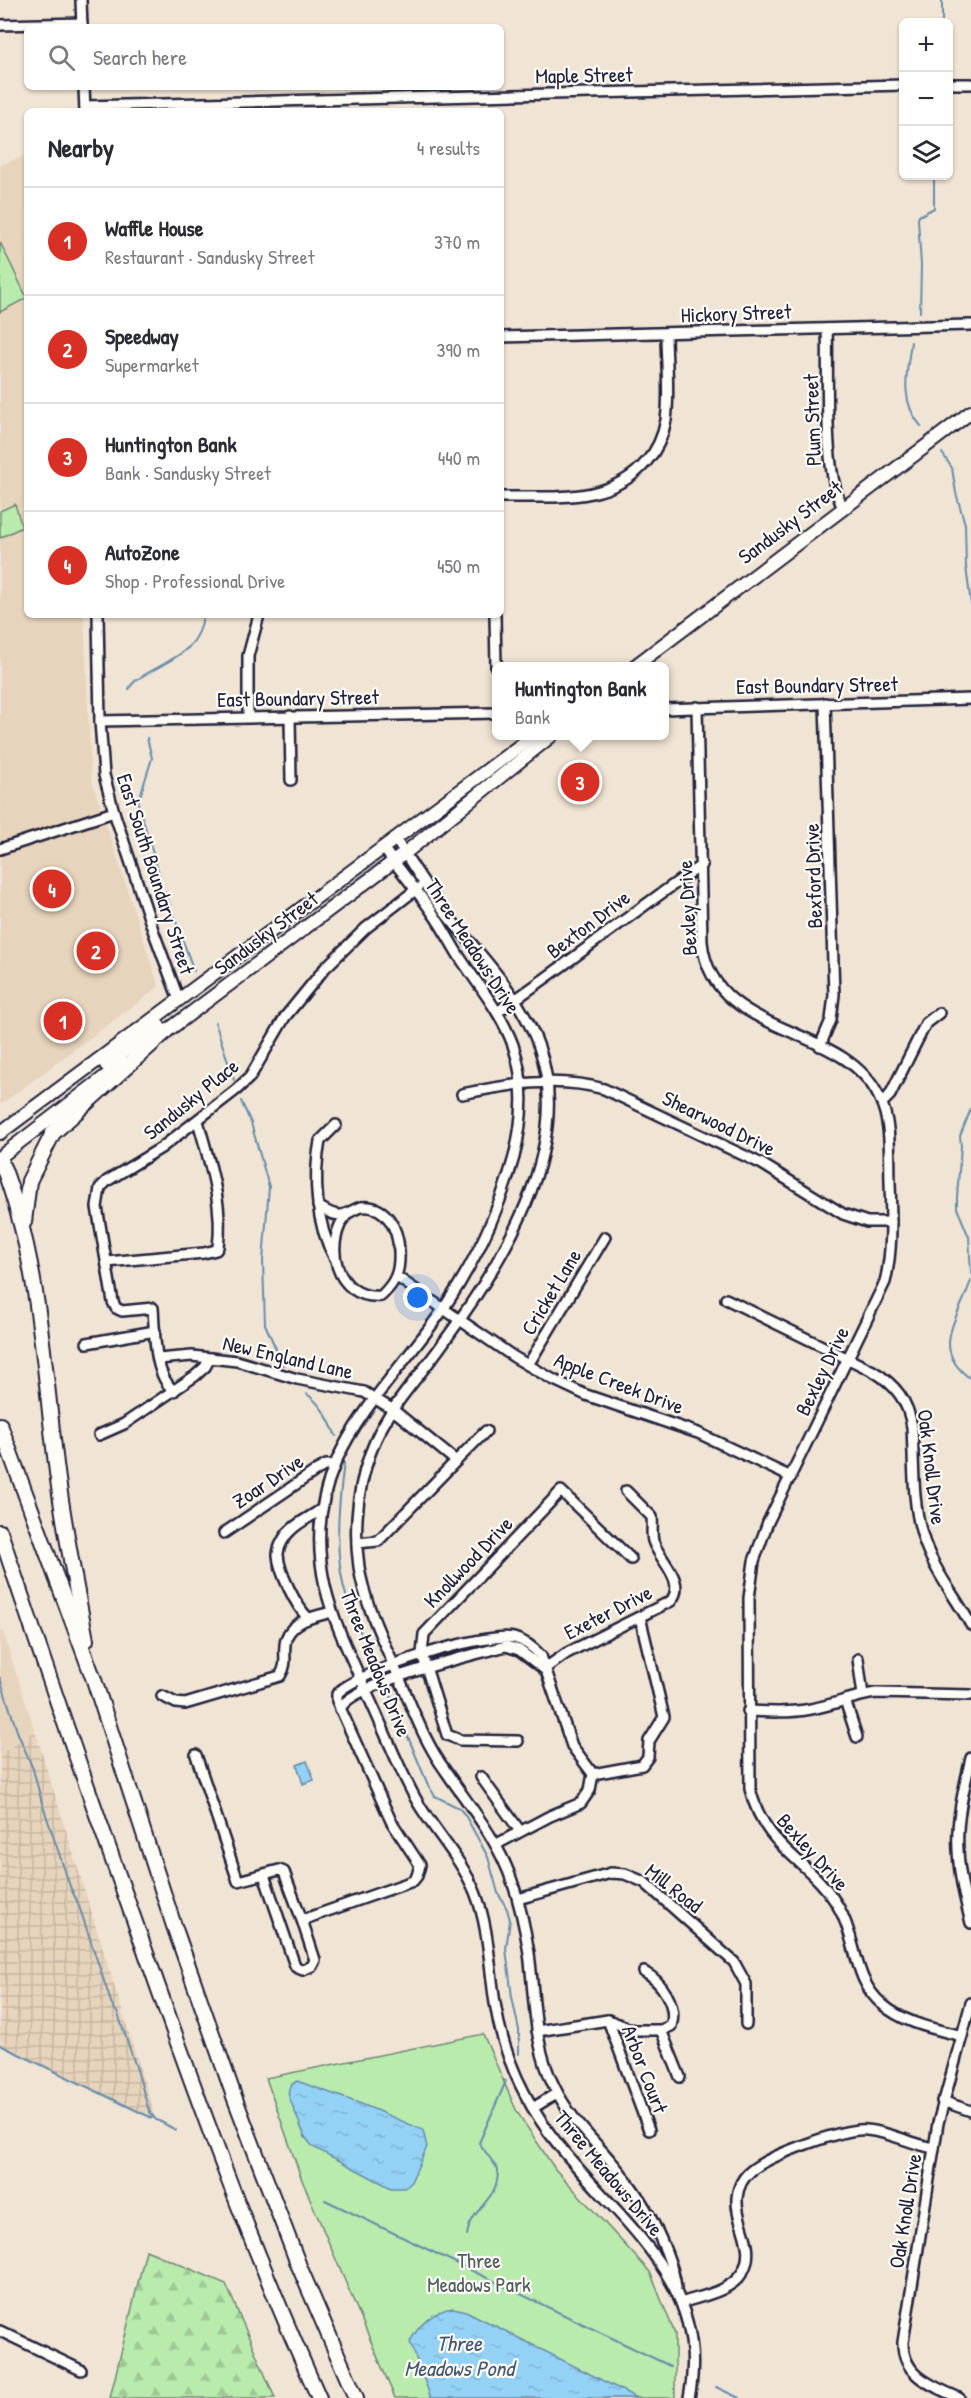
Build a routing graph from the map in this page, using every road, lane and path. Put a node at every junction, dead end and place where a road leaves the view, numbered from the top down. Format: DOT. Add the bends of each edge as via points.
graph roads {
  1 [pos="81,0"];
  2 [pos="82,24"];
  3 [pos="0,25"];
  4 [pos="24,25"];
  5 [pos="953,84"];
  6 [pos="971,84"];
  7 [pos="899,85"];
  8 [pos="84,90"];
  9 [pos="85,108"];
  10 [pos="971,325"];
  11 [pos="827,329"];
  12 [pos="666,333"];
  13 [pos="504,337"];
  14 [pos="971,412"];
  15 [pos="504,497"];
  16 [pos="843,507"];
  17 [pos="98,618"];
  18 [pos="257,618"];
  19 [pos="495,618"];
  20 [pos="496,662"];
  21 [pos="640,662"];
  22 [pos="971,699"];
  23 [pos="825,703"];
  24 [pos="697,707"];
  25 [pos="669,709"];
  26 [pos="492,713"];
  27 [pos="290,716"];
  28 [pos="248,717"];
  29 [pos="100,721"];
  30 [pos="518,740"];
  31 [pos="527,740"];
  32 [pos="545,740"];
  33 [pos="515,749"];
  34 [pos="291,780"];
  35 [pos="114,812"];
  36 [pos="395,839"];
  37 [pos="383,848"];
  38 [pos="0,849"];
  39 [pos="405,853"];
  40 [pos="393,861"];
  41 [pos="702,865"];
  42 [pos="425,883"];
  43 [pos="416,890"];
  44 [pos="179,1000"];
  45 [pos="514,1000"];
  46 [pos="497,1012"];
  47 [pos="939,1012"];
  48 [pos="165,1032"];
  49 [pos="820,1046"];
  50 [pos="548,1082"];
  51 [pos="522,1083"];
  52 [pos="462,1094"];
  53 [pos="74,1099"];
  54 [pos="882,1103"];
  55 [pos="198,1121"];
  56 [pos="336,1125"];
  57 [pos="0,1133"];
  58 [pos="0,1158"];
  59 [pos="318,1206"];
  60 [pos="348,1213"];
  61 [pos="891,1222"];
  62 [pos="25,1237"];
  63 [pos="605,1238"];
  64 [pos="335,1259"];
  65 [pos="107,1262"];
  66 [pos="397,1277"];
  67 [pos="726,1299"];
  68 [pos="444,1307"];
  69 [pos="461,1320"];
  70 [pos="155,1331"];
  71 [pos="87,1343"];
  72 [pos="210,1358"];
  73 [pos="848,1358"];
  74 [pos="158,1359"];
  75 [pos="528,1365"];
  76 [pos="174,1391"];
  77 [pos="373,1398"];
  78 [pos="392,1409"];
  79 [pos="0,1425"];
  80 [pos="486,1431"];
  81 [pos="99,1435"];
  82 [pos="456,1461"];
  83 [pos="334,1465"];
  84 [pos="791,1477"];
  85 [pos="626,1491"];
  86 [pos="322,1509"];
  87 [pos="0,1532"];
  88 [pos="224,1533"];
  89 [pos="357,1542"];
  90 [pos="631,1559"];
  91 [pos="332,1612"];
  92 [pos="640,1617"];
  93 [pos="308,1618"];
  94 [pos="971,1625"];
  95 [pos="422,1654"];
  96 [pos="858,1659"];
  97 [pos="394,1665"];
  98 [pos="427,1667"];
  99 [pos="544,1669"];
  100 [pos="398,1675"];
  101 [pos="361,1679"];
  102 [pos="94,1680"];
  103 [pos="366,1691"];
  104 [pos="863,1695"];
  105 [pos="971,1695"];
  106 [pos="162,1696"];
  107 [pos="845,1700"];
  108 [pos="340,1709"];
  109 [pos="748,1711"];
  110 [pos="856,1737"];
  111 [pos="518,1741"];
  112 [pos="196,1755"];
  113 [pos="971,1758"];
  114 [pos="592,1774"];
  115 [pos="481,1777"];
  116 [pos="520,1831"];
  117 [pos="497,1844"];
  118 [pos="264,1875"];
  119 [pos="518,1899"];
  120 [pos="302,1920"];
  121 [pos="971,1923"];
  122 [pos="644,1972"];
  123 [pos="971,2003"];
  124 [pos="608,2020"];
  125 [pos="746,2024"];
  126 [pos="661,2030"];
  127 [pos="537,2031"];
  128 [pos="962,2036"];
  129 [pos="680,2077"];
  130 [pos="557,2092"];
  131 [pos="942,2101"];
  132 [pos="533,2108"];
  133 [pos="971,2111"];
  134 [pos="649,2130"];
  135 [pos="934,2148"];
  136 [pos="676,2288"];
  137 [pos="681,2303"];
  138 [pos="0,2331"];
  139 [pos="81,2370"];
  140 [pos="319,2398"];
  141 [pos="356,2398"];
  142 [pos="689,2398"];
  143 [pos="959,2398"];
  1 -- 2 [label="street"];
  3 -- 4 [label="street"];
  5 -- 6 [label="street"];
  7 -- 9 [label="street, Maple Street"];
  8 -- 9 [label="street"];
  10 -- 11 [label="street, Hickory Street"];
  11 -- 12 [label="street, Hickory Street"];
  11 -- 16 [label="street, Plum Street" via="831,465 835,493"];
  12 -- 13 [label="street, Hickory Street"];
  12 -- 15 [label="street" via="666,421 656,448 641,468 623,483 593,494"];
  14 -- 16 [label="main road, Sandusky Street"];
  16 -- 21 [label="main road, Sandusky Street"];
  17 -- 29 [label="street, East South Boundary Street"];
  18 -- 28 [label="street" via="248,656"];
  19 -- 20 [label="street"];
  22 -- 23 [label="street, East Boundary Street"];
  23 -- 24 [label="street, East Boundary Street"];
  23 -- 49 [label="street, Bexford Drive" via="834,995 831,1020"];
  24 -- 25 [label="street, East Boundary Street"];
  24 -- 41 [label="street, Bexley Drive"];
  26 -- 27 [label="street, East Boundary Street"];
  27 -- 28 [label="street, East Boundary Street"];
  27 -- 34 [label="street"];
  28 -- 29 [label="street, East Boundary Street"];
  29 -- 35 [label="street, East South Boundary Street" via="104,775"];
  30 -- 33 [label="main road"];
  31 -- 33 [label="main road, Sandusky Street"];
  32 -- 39 [label="main road, Sandusky Street"];
  33 -- 36 [label="main road, Sandusky Street"];
  35 -- 38 [label="street"];
  35 -- 44 [label="street, East South Boundary Street"];
  36 -- 37 [label="main road, Sandusky Street"];
  36 -- 39 [label="street, Three Meadows Drive"];
  37 -- 40 [label="street, Three Meadows Drive"];
  37 -- 44 [label="main road, Sandusky Street"];
  39 -- 40 [label="main road, Sandusky Street"];
  39 -- 42 [label="street, Three Meadows Drive"];
  40 -- 43 [label="street, Three Meadows Drive"];
  40 -- 48 [label="main road, Sandusky Street"];
  41 -- 45 [label="street, Bexton Drive"];
  41 -- 49 [label="street, Bexley Drive" via="703,948 719,983 740,1007"];
  42 -- 43 [label="street, Sandusky Place"];
  42 -- 45 [label="street, Three Meadows Drive"];
  43 -- 46 [label="street, Three Meadows Drive"];
  43 -- 55 [label="street, Sandusky Place" via="347,945 289,1012 250,1077"];
  44 -- 53 [label="main road" via="176,1011 91,1076"];
  44 -- 57 [label="main road, Sandusky Street"];
  45 -- 46 [label="street, Bexton Drive"];
  45 -- 50 [label="street, Three Meadows Drive" via="533,1032"];
  46 -- 51 [label="street, Three Meadows Drive" via="513,1045"];
  47 -- 54 [label="street" via="926,1023 890,1095"];
  48 -- 53 [label="main road, Sandusky Street"];
  48 -- 62 [label="highway" via="53,1133 29,1181"];
  49 -- 54 [label="street, Bexley Drive" via="858,1067"];
  50 -- 51 [label="street, Shearwood Drive"];
  50 -- 61 [label="street, Shearwood Drive" via="586,1084 618,1095 770,1168 843,1214 867,1222"];
  50 -- 69 [label="street, Three Meadows Drive" via="548,1131 536,1174 505,1246"];
  51 -- 52 [label="street, Shearwood Drive"];
  51 -- 68 [label="street, Three Meadows Drive" via="521,1123 507,1181 475,1256"];
  53 -- 58 [label="main road, Sandusky Street"];
  54 -- 61 [label="street, Bexley Drive" via="888,1125"];
  55 -- 65 [label="street, Sandusky Place" via="100,1188 97,1207"];
  55 -- 65 [label="street" via="215,1186 218,1247 204,1253"];
  56 -- 59 [label="street" via="320,1141"];
  58 -- 62 [label="highway"];
  59 -- 60 [label="street" via="332,1214"];
  59 -- 64 [label="street"];
  60 -- 64 [label="street" via="338,1234"];
  60 -- 66 [label="street" via="364,1207 386,1215 399,1242"];
  61 -- 73 [label="street, Bexley Drive" via="885,1282"];
  62 -- 102 [label="highway" via="37,1297 63,1512"];
  63 -- 75 [label="street, Cricket Lane"];
  64 -- 66 [label="street" via="342,1279 363,1295 381,1296"];
  65 -- 70 [label="street, Sandusky Place" via="116,1308 153,1308"];
  66 -- 68 [label="street, Apple Creek Drive"];
  67 -- 73 [label="street, Oak Knoll Drive"];
  68 -- 69 [label="street, Apple Creek Drive"];
  68 -- 77 [label="street, Three Meadows Drive"];
  69 -- 75 [label="street, Apple Creek Drive"];
  69 -- 78 [label="street, Three Meadows Drive"];
  70 -- 71 [label="street"];
  70 -- 74 [label="street"];
  72 -- 74 [label="street, New England Lane"];
  72 -- 76 [label="street" via="201,1371"];
  72 -- 77 [label="street, New England Lane" via="237,1360 297,1379 358,1390"];
  73 -- 84 [label="street, Bexley Drive"];
  73 -- 94 [label="street, Oak Knoll Drive" via="884,1378 905,1402 912,1427 922,1535"];
  74 -- 76 [label="street" via="164,1378"];
  75 -- 84 [label="street, Apple Creek Drive" via="586,1395 698,1433"];
  76 -- 81 [label="street" via="124,1424"];
  77 -- 78 [label="street, New England Lane"];
  77 -- 83 [label="street, Three Meadows Drive"];
  78 -- 82 [label="street, New England Lane"];
  78 -- 89 [label="street, Three Meadows Drive" via="364,1473"];
  79 -- 102 [label="highway"];
  80 -- 82 [label="street"];
  82 -- 89 [label="street" via="378,1541"];
  83 -- 86 [label="street, Three Meadows Drive"];
  83 -- 88 [label="street, Zoar Drive" via="317,1470"];
  84 -- 109 [label="street, Bexley Drive" via="754,1561 749,1598"];
  85 -- 92 [label="street, Exeter Drive" via="652,1517 652,1540 677,1589 671,1601"];
  86 -- 91 [label="street, Three Meadows Drive" via="321,1558"];
  86 -- 93 [label="street" via="291,1530 278,1555 299,1609"];
  87 -- 140 [label="highway" via="72,1748 189,2073 263,2268"];
  89 -- 97 [label="street, Three Meadows Drive" via="362,1584"];
  90 -- 95 [label="street, Knollwood Drive" via="561,1491 424,1634"];
  91 -- 93 [label="street"];
  91 -- 101 [label="street, Three Meadows Drive"];
  92 -- 99 [label="street, Exeter Drive" via="567,1653"];
  92 -- 114 [label="street" via="664,1717 649,1741 648,1757 642,1765"];
  93 -- 106 [label="street" via="286,1638 285,1669 280,1676 185,1704"];
  95 -- 97 [label="street"];
  95 -- 98 [label="street"];
  95 -- 99 [label="street" via="494,1638 514,1638 532,1646 541,1656"];
  96 -- 104 [label="street"];
  97 -- 100 [label="street, Three Meadows Drive"];
  97 -- 101 [label="street"];
  98 -- 99 [label="street" via="506,1646 519,1650"];
  98 -- 100 [label="street"];
  98 -- 111 [label="street" via="447,1735 460,1740"];
  99 -- 114 [label="street" via="572,1746"];
  100 -- 103 [label="street"];
  100 -- 117 [label="street, Three Meadows Drive" via="431,1749"];
  101 -- 103 [label="street, Three Meadows Drive"];
  101 -- 108 [label="street" via="337,1694"];
  102 -- 141 [label="highway" via="235,2100"];
  103 -- 108 [label="street"];
  103 -- 132 [label="street, Three Meadows Drive" via="415,1797 475,1892 489,1945 500,2029"];
  104 -- 105 [label="street"];
  104 -- 107 [label="street"];
  107 -- 109 [label="street" via="791,1711"];
  107 -- 110 [label="street"];
  108 -- 120 [label="street" via="390,1821 420,1865 413,1881"];
  109 -- 128 [label="street, Bexley Drive" via="748,1776 758,1814 771,1836 816,1879 839,1908 867,1988 896,2014"];
  112 -- 118 [label="street" via="238,1881"];
  113 -- 121 [label="street" via="958,1820 957,1848"];
  114 -- 116 [label="street" via="590,1790 581,1803"];
  115 -- 116 [label="street"];
  116 -- 117 [label="street"];
  117 -- 119 [label="street, Three Meadows Drive"];
  118 -- 120 [label="street" via="284,1872"];
  118 -- 120 [label="street" via="294,1963 303,1970 315,1960"];
  119 -- 125 [label="street, Mill Road" via="604,1874 638,1878 734,1962 746,1984"];
  119 -- 127 [label="street, Three Meadows Drive" via="529,1952"];
  122 -- 126 [label="street" via="663,1988 673,2014 671,2026"];
  123 -- 128 [label="street, Oak Knoll Drive"];
  124 -- 126 [label="street" via="633,2030"];
  124 -- 127 [label="street"];
  124 -- 134 [label="street, Arbor Court"];
  126 -- 129 [label="street"];
  127 -- 130 [label="street, Three Meadows Drive" via="542,2058"];
  128 -- 131 [label="street, Oak Knoll Drive"];
  130 -- 132 [label="street"];
  130 -- 136 [label="street, Three Meadows Drive" via="644,2205 670,2263"];
  131 -- 133 [label="street"];
  131 -- 135 [label="street, Oak Knoll Drive"];
  132 -- 136 [label="street, Three Meadows Drive" via="571,2160 646,2243"];
  135 -- 137 [label="street" via="867,2130 845,2131 755,2168 737,2194 748,2252 743,2271 728,2286"];
  135 -- 143 [label="street, Oak Knoll Drive" via="903,2348 905,2360 915,2374"];
  136 -- 137 [label="street, Three Meadows Drive"];
  137 -- 142 [label="street, Three Meadows Drive" via="693,2350"];
  138 -- 139 [label="street"];
}
